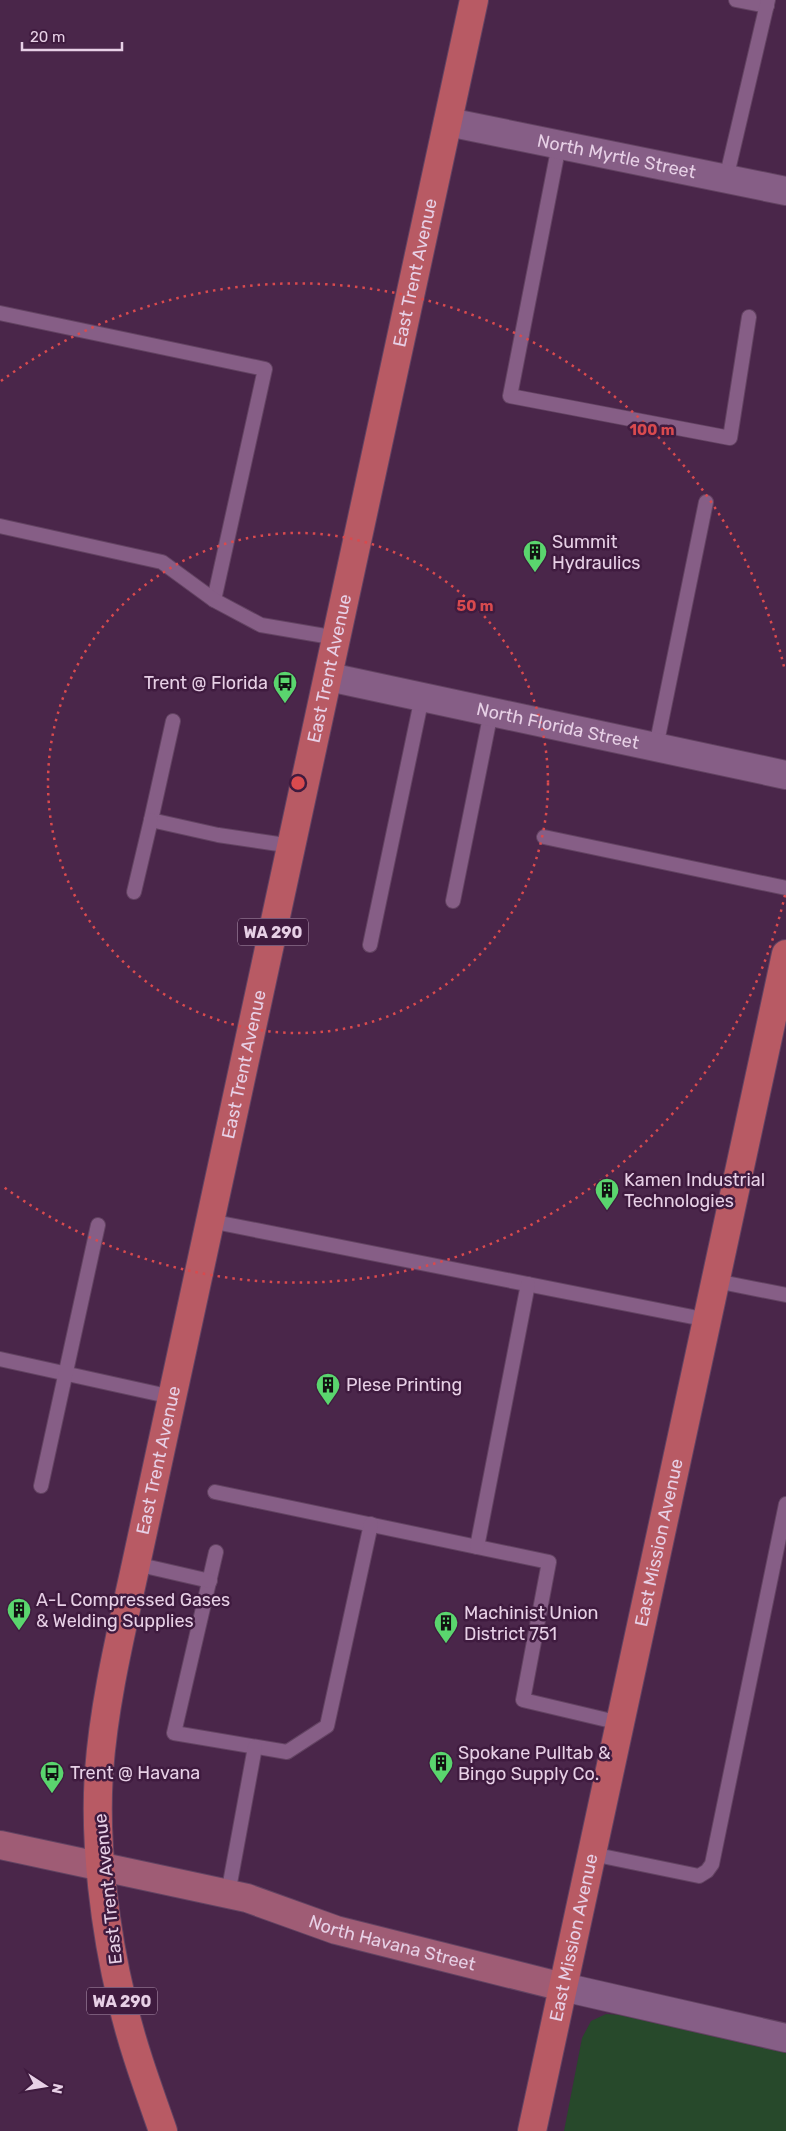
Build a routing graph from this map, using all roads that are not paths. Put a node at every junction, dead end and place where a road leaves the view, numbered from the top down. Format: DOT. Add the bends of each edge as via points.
graph roads {
  1 [pos="474,0"];
  2 [pos="736,0"];
  3 [pos="767,3"];
  4 [pos="448,122"];
  5 [pos="559,145"];
  6 [pos="726,179"];
  7 [pos="786,192"];
  8 [pos="0,313"];
  9 [pos="750,317"];
  10 [pos="706,502"];
  11 [pos="0,526"];
  12 [pos="214,600"];
  13 [pos="337,638"];
  14 [pos="329,677"];
  15 [pos="422,697"];
  16 [pos="491,712"];
  17 [pos="173,721"];
  18 [pos="656,747"];
  19 [pos="786,775"];
  20 [pos="151,820"];
  21 [pos="544,837"];
  22 [pos="292,846"];
  23 [pos="786,888"];
  24 [pos="134,892"];
  25 [pos="453,901"];
  26 [pos="370,945"];
  27 [pos="786,954"];
  28 [pos="779,1022"];
  29 [pos="210,1221"];
  30 [pos="98,1225"];
  31 [pos="716,1281"];
  32 [pos="528,1284"];
  33 [pos="786,1295"];
  34 [pos="708,1320"];
  35 [pos="0,1359"];
  36 [pos="66,1374"];
  37 [pos="172,1397"];
  38 [pos="41,1486"];
  39 [pos="215,1492"];
  40 [pos="786,1504"];
  41 [pos="371,1524"];
  42 [pos="477,1547"];
  43 [pos="216,1552"];
  44 [pos="136,1564"];
  45 [pos="210,1581"];
  46 [pos="620,1723"];
  47 [pos="255,1747"];
  48 [pos="0,1845"];
  49 [pos="592,1854"];
  50 [pos="101,1867"];
  51 [pos="228,1894"];
  52 [pos="563,1986"];
  53 [pos="786,2038"];
  54 [pos="163,2131"];
  55 [pos="532,2131"];
  1 -- 4 [label="main road, East Trent Avenue / WA 290"];
  2 -- 3 [label="lane"];
  3 -- 6 [label="lane"];
  4 -- 5 [label="street, North Myrtle Street"];
  4 -- 13 [label="main road, East Trent Avenue / WA 290"];
  5 -- 6 [label="street, North Myrtle Street"];
  5 -- 9 [label="lane" via="510,396 730,438"];
  6 -- 7 [label="street, North Myrtle Street"];
  8 -- 12 [label="lane" via="265,370"];
  10 -- 18 [label="lane"];
  11 -- 12 [label="lane" via="162,562"];
  12 -- 13 [label="lane" via="261,625"];
  13 -- 14 [label="main road, East Trent Avenue / WA 290"];
  14 -- 15 [label="street, North Florida Street"];
  14 -- 22 [label="main road, East Trent Avenue / WA 290"];
  15 -- 16 [label="street, North Florida Street"];
  15 -- 26 [label="lane"];
  16 -- 18 [label="street, North Florida Street"];
  16 -- 25 [label="lane"];
  17 -- 20 [label="lane"];
  18 -- 19 [label="street, North Florida Street"];
  20 -- 22 [label="lane" via="218,835"];
  20 -- 24 [label="lane"];
  21 -- 23 [label="lane"];
  22 -- 29 [label="main road, East Trent Avenue / WA 290"];
  27 -- 28 [label="main road, East Mission Avenue"];
  28 -- 31 [label="main road, East Mission Avenue"];
  29 -- 32 [label="lane"];
  29 -- 37 [label="main road, East Trent Avenue / WA 290"];
  30 -- 36 [label="lane"];
  31 -- 33 [label="lane"];
  31 -- 34 [label="main road, East Mission Avenue"];
  32 -- 34 [label="lane"];
  32 -- 42 [label="lane"];
  34 -- 46 [label="main road, East Mission Avenue"];
  35 -- 36 [label="lane"];
  36 -- 37 [label="lane"];
  36 -- 38 [label="lane"];
  37 -- 44 [label="main road, East Trent Avenue / WA 290"];
  39 -- 41 [label="lane"];
  40 -- 49 [label="lane" via="712,1864 699,1876"];
  41 -- 42 [label="lane"];
  41 -- 47 [label="lane" via="327,1726 287,1752"];
  42 -- 46 [label="lane" via="549,1562 522,1700"];
  43 -- 45 [label="lane"];
  44 -- 45 [label="lane"];
  44 -- 50 [label="main road, East Trent Avenue / WA 290" via="103,1729 99,1775"];
  45 -- 47 [label="lane" via="174,1733"];
  46 -- 49 [label="main road, East Mission Avenue"];
  47 -- 51 [label="lane"];
  48 -- 50 [label="street, North Havana Street"];
  49 -- 52 [label="main road, East Mission Avenue"];
  50 -- 51 [label="street, North Havana Street"];
  50 -- 54 [label="main road, East Trent Avenue / WA 290" via="122,2002"];
  51 -- 52 [label="street, North Havana Street" via="260,1902 336,1930"];
  52 -- 53 [label="street, North Havana Street"];
  52 -- 55 [label="main road, East Mission Avenue"];
}
